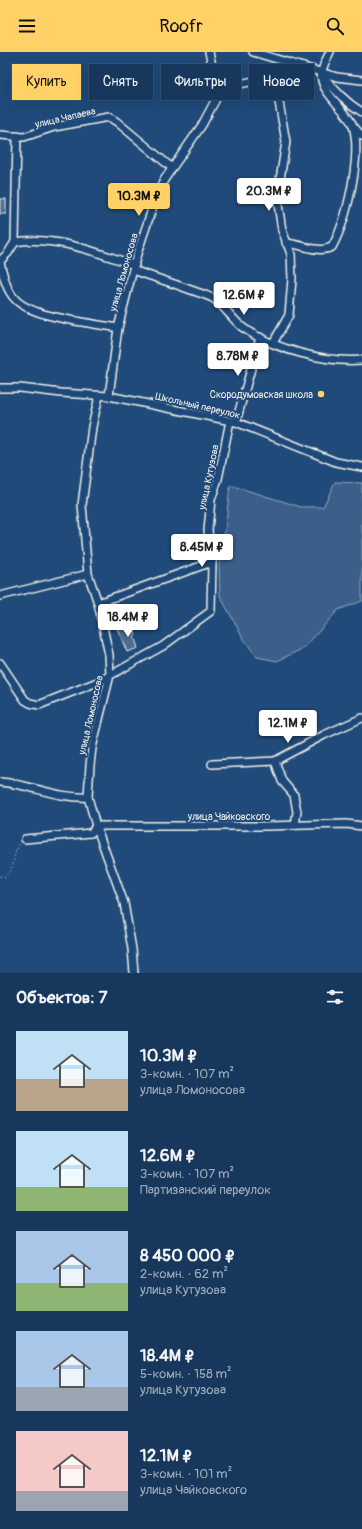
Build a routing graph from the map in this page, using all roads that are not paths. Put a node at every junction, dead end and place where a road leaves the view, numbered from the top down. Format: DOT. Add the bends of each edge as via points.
graph roads {
  1 [pos="209,52"];
  2 [pos="253,52"];
  3 [pos="330,52"];
  4 [pos="212,64"];
  5 [pos="292,64"];
  6 [pos="314,70"];
  7 [pos="321,72"];
  8 [pos="362,80"];
  9 [pos="215,100"];
  10 [pos="279,100"];
  11 [pos="362,112"];
  12 [pos="354,126"];
  13 [pos="0,135"];
  14 [pos="17,136"];
  15 [pos="362,136"];
  16 [pos="362,157"];
  17 [pos="356,164"];
  18 [pos="172,168"];
  19 [pos="15,242"];
  20 [pos="286,243"];
  21 [pos="0,262"];
  22 [pos="134,267"];
  23 [pos="118,328"];
  24 [pos="260,337"];
  25 [pos="274,344"];
  26 [pos="362,360"];
  27 [pos="0,388"];
  28 [pos="99,396"];
  29 [pos="109,396"];
  30 [pos="233,422"];
  31 [pos="362,467"];
  32 [pos="212,562"];
  33 [pos="88,574"];
  34 [pos="0,596"];
  35 [pos="98,603"];
  36 [pos="0,663"];
  37 [pos="110,675"];
  38 [pos="362,718"];
  39 [pos="275,761"];
  40 [pos="212,764"];
  41 [pos="0,782"];
  42 [pos="88,797"];
  43 [pos="295,825"];
  44 [pos="96,826"];
  45 [pos="362,826"];
  46 [pos="25,839"];
  47 [pos="134,973"];
  1 -- 4 [label="street, улица Ломоносова"];
  2 -- 5 [label="street"];
  3 -- 7 [label="street"];
  6 -- 7 [label="street"];
  7 -- 8 [label="street"];
  7 -- 11 [label="street" via="331,87"];
  7 -- 12 [label="street" via="327,91"];
  9 -- 18 [label="street, улица Ломоносова" via="202,125"];
  10 -- 20 [label="street" via="286,142 276,198"];
  12 -- 15 [label="street"];
  12 -- 17 [label="street"];
  13 -- 14 [label="street, улица Чапаева"];
  14 -- 18 [label="street, улица Чапаева" via="24,137 54,127 109,117"];
  14 -- 19 [label="street"];
  16 -- 17 [label="street"];
  17 -- 20 [label="street" via="348,209 332,247 319,249"];
  18 -- 22 [label="street, улица Ломоносова" via="155,200"];
  19 -- 21 [label="street"];
  19 -- 22 [label="street" via="28,240 70,245"];
  20 -- 25 [label="street" via="291,254 289,315"];
  21 -- 23 [label="street" via="3,277 15,299 22,305 54,316"];
  22 -- 23 [label="street, улица Ломоносова"];
  22 -- 24 [label="street" via="213,299 242,327"];
  23 -- 29 [label="street, улица Ломоносова"];
  24 -- 25 [label="street"];
  24 -- 30 [label="street, улица Кутузова"];
  25 -- 26 [label="street" via="335,360"];
  27 -- 28 [label="street, Школьный переулок"];
  28 -- 29 [label="street, Школьный переулок"];
  28 -- 33 [label="street, улица Ломоносова" via="92,427 82,505"];
  29 -- 30 [label="street, Школьный переулок"];
  30 -- 31 [label="street, Школьный переулок" via="336,462"];
  30 -- 32 [label="street, улица Кутузова" via="211,500 208,530"];
  32 -- 35 [label="street"];
  32 -- 37 [label="street, улица Кутузова" via="211,611 162,646"];
  33 -- 34 [label="street"];
  33 -- 35 [label="street, улица Ломоносова"];
  35 -- 37 [label="street, улица Ломоносова" via="109,655"];
  36 -- 37 [label="street, улица Кутузова" via="25,700 39,705"];
  37 -- 42 [label="street, улица Ломоносова" via="92,748"];
  38 -- 39 [label="street"];
  39 -- 40 [label="street"];
  39 -- 43 [label="street" via="282,781 294,795 297,812"];
  41 -- 42 [label="street" via="25,785 76,798"];
  42 -- 44 [label="street, улица Ломоносова"];
  43 -- 44 [label="street, улица Чайковского"];
  43 -- 45 [label="street, улица Чайковского"];
  44 -- 46 [label="street" via="91,833"];
  44 -- 47 [label="street, улица Ломоносова" via="124,903"];
}
